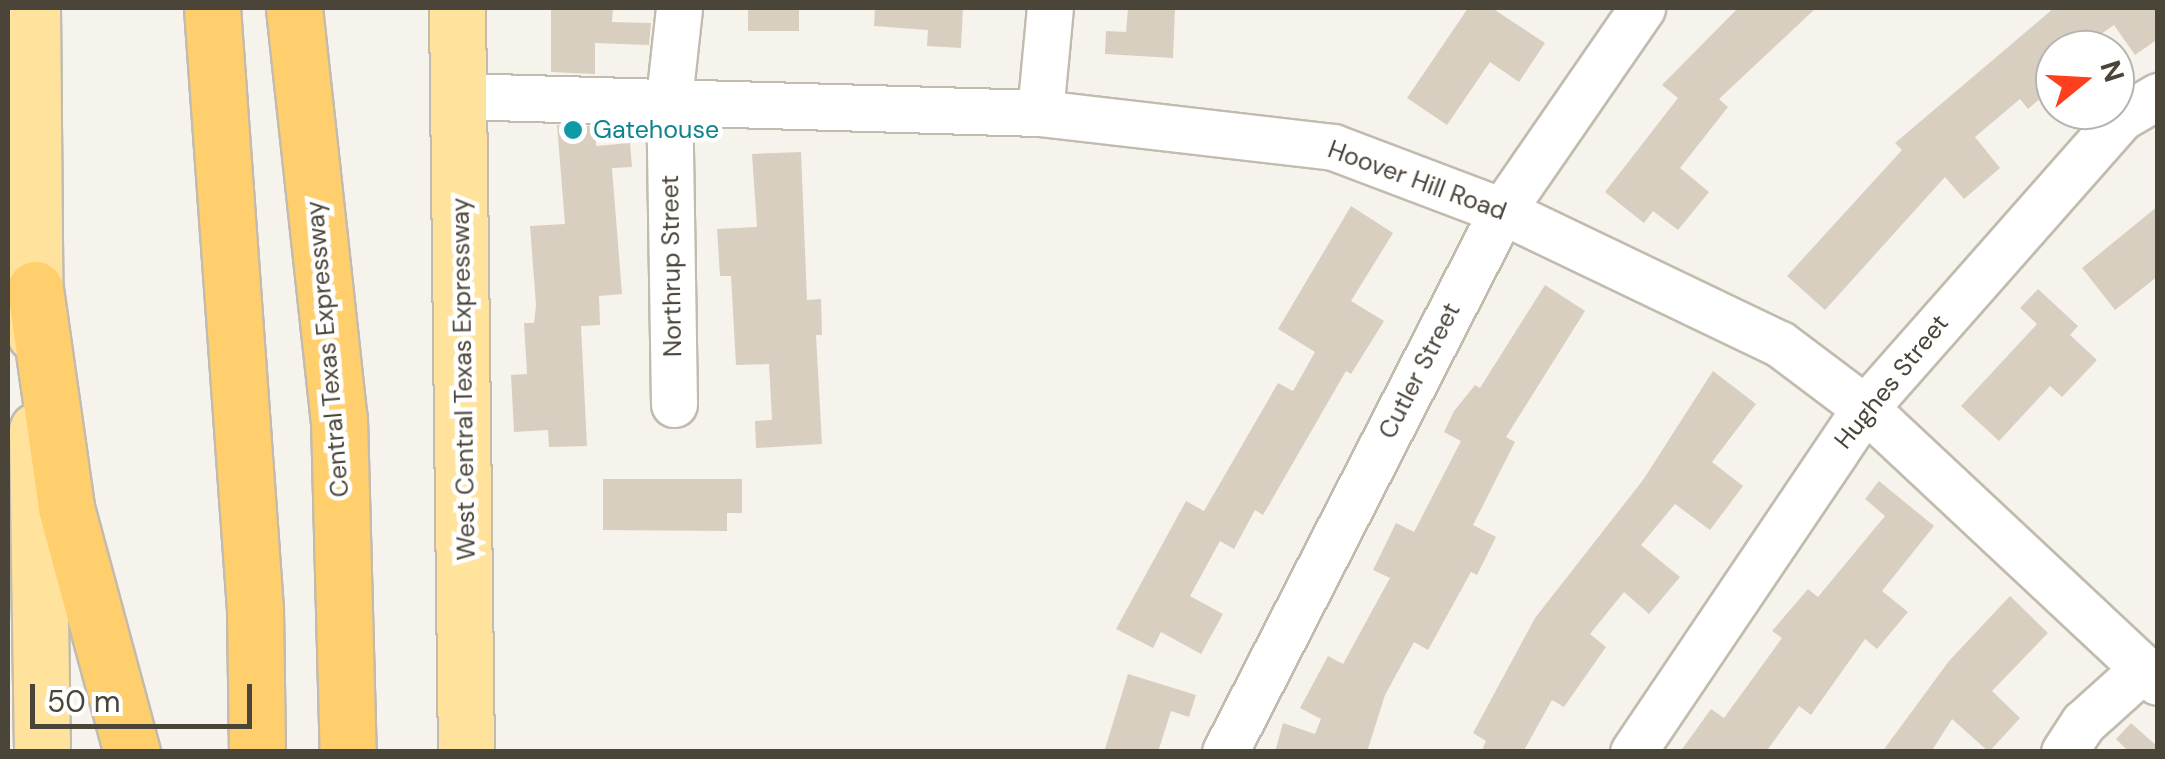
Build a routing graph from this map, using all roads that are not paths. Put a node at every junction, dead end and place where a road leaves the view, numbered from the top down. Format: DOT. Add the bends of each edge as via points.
graph roads {
  1 [pos="32,8"];
  2 [pos="212,8"];
  3 [pos="294,8"];
  4 [pos="457,8"];
  5 [pos="679,8"];
  6 [pos="1050,8"];
  7 [pos="1642,8"];
  8 [pos="459,96"];
  9 [pos="2158,96"];
  10 [pos="669,98"];
  11 [pos="1040,114"];
  12 [pos="1502,211"];
  13 [pos="34,289"];
  14 [pos="674,404"];
  15 [pos="1865,408"];
  16 [pos="2151,675"];
  17 [pos="30,728"];
  18 [pos="132,752"];
  19 [pos="258,752"];
  20 [pos="348,752"];
  21 [pos="466,752"];
  22 [pos="1226,752"];
  23 [pos="1633,752"];
  24 [pos="2064,752"];
  1 -- 13 [label="main road"];
  2 -- 19 [label="highway" via="255,610"];
  3 -- 20 [label="highway, Central Texas Expressway" via="339,419"];
  4 -- 8 [label="main road, West Central Texas Expressway"];
  5 -- 10 [label="street, Northrup Street"];
  6 -- 11 [label="street"];
  7 -- 12 [label="street, Cutler Street"];
  8 -- 10 [label="street, Hoover Hill Road"];
  8 -- 21 [label="main road, West Central Texas Expressway"];
  9 -- 15 [label="street, Hughes Street" via="2122,118"];
  10 -- 11 [label="street, Hoover Hill Road"];
  10 -- 14 [label="street, Northrup Street"];
  11 -- 12 [label="street, Hoover Hill Road" via="1334,147"];
  12 -- 15 [label="street, Hoover Hill Road" via="1780,344"];
  12 -- 22 [label="street, Cutler Street"];
  13 -- 17 [label="main road"];
  13 -- 18 [label="highway" via="66,508"];
  15 -- 16 [label="street, Hoover Hill Road"];
  15 -- 23 [label="street, Hughes Street"];
  16 -- 24 [label="street" via="2083,722"];
}
